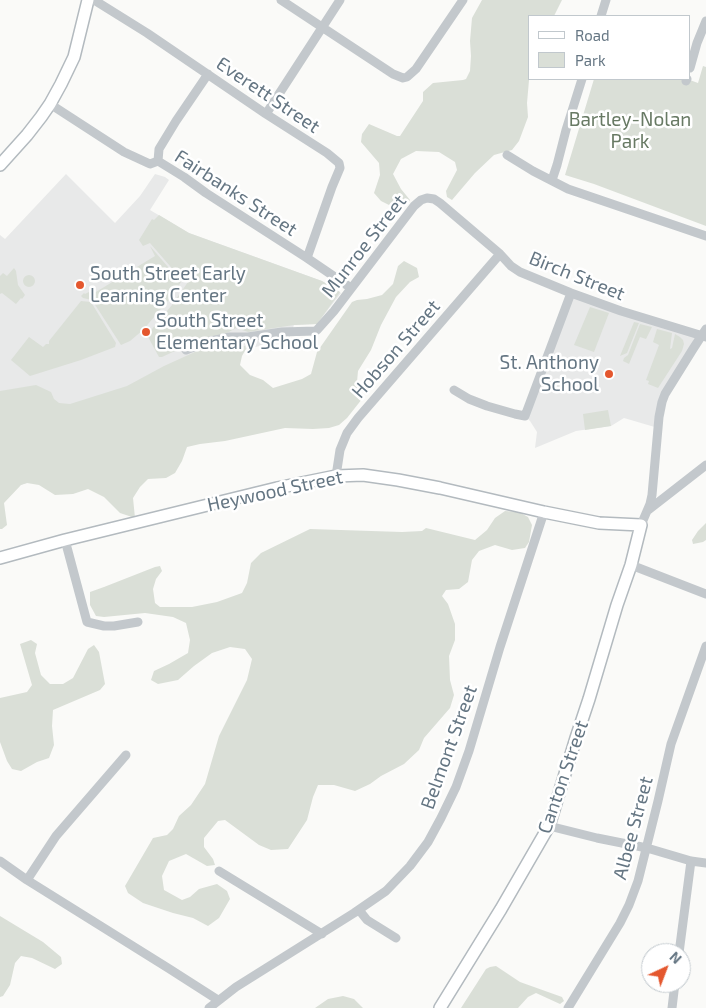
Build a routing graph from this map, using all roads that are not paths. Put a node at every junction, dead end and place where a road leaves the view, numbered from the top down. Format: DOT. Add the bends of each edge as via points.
graph roads {
  1 [pos="88,0"];
  2 [pos="281,0"];
  3 [pos="340,0"];
  4 [pos="464,0"];
  5 [pos="606,0"];
  6 [pos="601,15"];
  7 [pos="706,21"];
  8 [pos="322,27"];
  9 [pos="691,64"];
  10 [pos="208,74"];
  11 [pos="582,80"];
  12 [pos="50,104"];
  13 [pos="266,114"];
  14 [pos="507,155"];
  15 [pos="158,161"];
  16 [pos="0,164"];
  17 [pos="552,180"];
  18 [pos="428,198"];
  19 [pos="706,236"];
  20 [pos="500,254"];
  21 [pos="307,258"];
  22 [pos="351,288"];
  23 [pos="571,292"];
  24 [pos="704,334"];
  25 [pos="186,350"];
  26 [pos="454,390"];
  27 [pos="706,464"];
  28 [pos="336,476"];
  29 [pos="647,511"];
  30 [pos="544,512"];
  31 [pos="641,525"];
  32 [pos="65,540"];
  33 [pos="0,558"];
  34 [pos="631,565"];
  35 [pos="706,594"];
  36 [pos="138,622"];
  37 [pos="706,646"];
  38 [pos="126,755"];
  39 [pos="549,826"];
  40 [pos="647,848"];
  41 [pos="0,860"];
  42 [pos="691,861"];
  43 [pos="706,863"];
  44 [pos="219,871"];
  45 [pos="27,880"];
  46 [pos="359,910"];
  47 [pos="322,934"];
  48 [pos="396,938"];
  49 [pos="680,943"];
  50 [pos="674,993"];
  51 [pos="218,1000"];
  52 [pos="209,1008"];
  53 [pos="440,1008"];
  54 [pos="568,1008"];
  55 [pos="672,1008"];
  1 -- 10 [label="street, Everett Street" via="147,33"];
  1 -- 12 [label="street" via="74,57"];
  2 -- 8 [label="street"];
  3 -- 8 [label="street"];
  4 -- 8 [label="street" via="416,69 406,77 398,77"];
  5 -- 6 [label="street"];
  7 -- 9 [label="street"];
  8 -- 13 [label="street"];
  10 -- 13 [label="street, Everett Street"];
  10 -- 15 [label="street" via="159,149"];
  11 -- 17 [label="street"];
  12 -- 15 [label="street, Fairbanks Street" via="124,152 150,164"];
  12 -- 16 [label="street"];
  13 -- 21 [label="street, Everett Street" via="327,153 340,165"];
  14 -- 17 [label="street"];
  15 -- 21 [label="street, Fairbanks Street"];
  17 -- 19 [label="street"];
  18 -- 20 [label="street, Birch Street" via="440,203"];
  18 -- 22 [label="street, Munroe Street" via="414,206"];
  20 -- 23 [label="street, Birch Street" via="520,272"];
  20 -- 28 [label="street, Hobson Street" via="358,418 340,450"];
  21 -- 22 [label="street, Fairbanks Street"];
  22 -- 25 [label="street, Munroe Street" via="315,331 230,337"];
  23 -- 24 [label="street, Birch Street" via="621,311"];
  23 -- 26 [label="street" via="525,416 487,406"];
  24 -- 29 [label="street" via="662,402 652,496"];
  27 -- 29 [label="street"];
  28 -- 30 [label="street, Heywood Street" via="363,475 398,480"];
  28 -- 32 [label="street, Heywood Street"];
  29 -- 31 [label="street"];
  30 -- 31 [label="street, Heywood Street" via="599,522"];
  30 -- 46 [label="street, Belmont Street" via="469,751 442,818 410,866 386,891"];
  31 -- 34 [label="street, Canton Street"];
  32 -- 33 [label="street, Heywood Street"];
  32 -- 36 [label="street" via="87,622 104,626"];
  34 -- 35 [label="street"];
  34 -- 39 [label="street, Canton Street"];
  37 -- 40 [label="street, Albee Street" via="671,744"];
  38 -- 45 [label="street" via="56,836"];
  39 -- 40 [label="street"];
  39 -- 53 [label="street, Canton Street"];
  40 -- 42 [label="street"];
  40 -- 54 [label="street, Albee Street" via="629,905"];
  41 -- 45 [label="street"];
  42 -- 43 [label="street"];
  42 -- 49 [label="street"];
  44 -- 47 [label="street"];
  45 -- 51 [label="street"];
  46 -- 47 [label="street, Belmont Street"];
  46 -- 48 [label="street" via="367,920"];
  47 -- 51 [label="street, Belmont Street"];
  50 -- 55 [label="street"];
  51 -- 52 [label="street, Belmont Street"];
}
